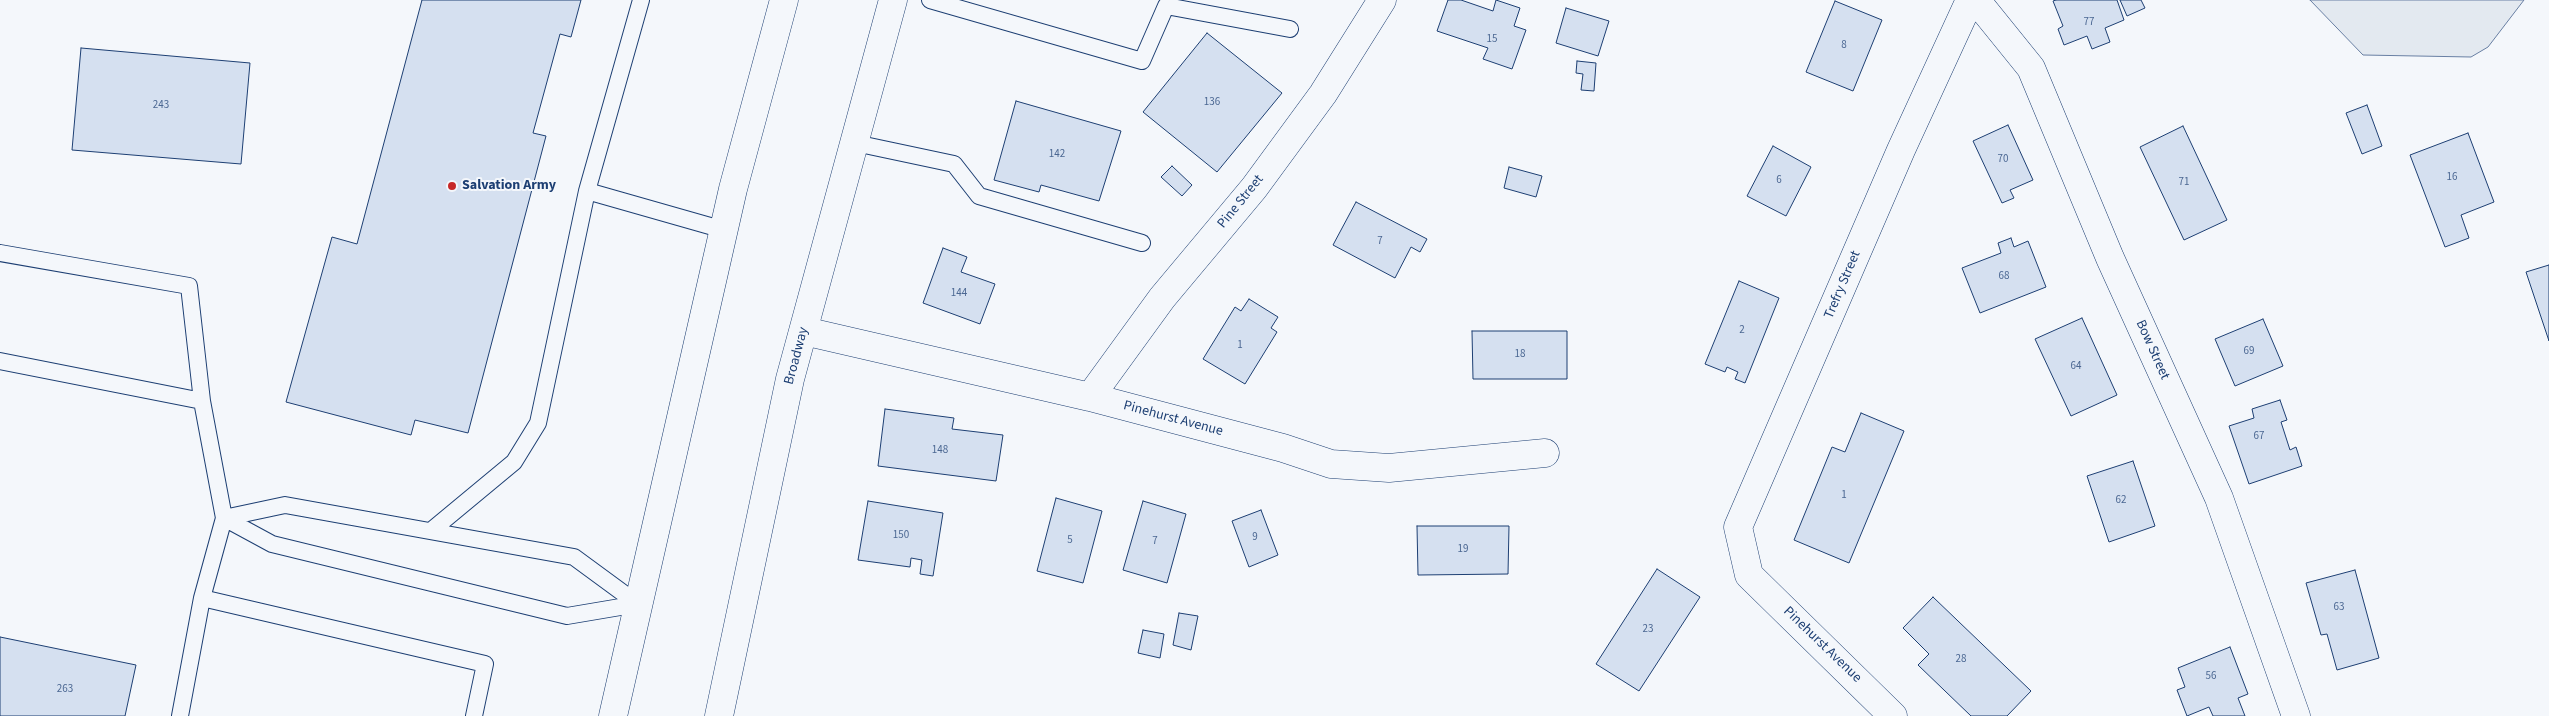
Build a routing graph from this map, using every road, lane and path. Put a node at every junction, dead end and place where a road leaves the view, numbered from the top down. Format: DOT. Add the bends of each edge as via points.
graph roads {
  1 [pos="641,0"];
  2 [pos="784,0"];
  3 [pos="893,0"];
  4 [pos="930,0"];
  5 [pos="1382,0"];
  6 [pos="1970,0"];
  7 [pos="1976,0"];
  8 [pos="1290,29"];
  9 [pos="855,143"];
  10 [pos="587,191"];
  11 [pos="724,230"];
  12 [pos="1142,243"];
  13 [pos="0,253"];
  14 [pos="804,331"];
  15 [pos="0,360"];
  16 [pos="1090,397"];
  17 [pos="202,401"];
  18 [pos="1545,453"];
  19 [pos="224,518"];
  20 [pos="432,530"];
  21 [pos="1749,575"];
  22 [pos="202,598"];
  23 [pos="638,604"];
  24 [pos="180,716"];
  25 [pos="474,716"];
  26 [pos="613,716"];
  27 [pos="719,716"];
  28 [pos="1893,716"];
  29 [pos="2296,716"];
  1 -- 10 [label="lane"];
  2 -- 11 [label="main road"];
  3 -- 9 [label="main road, Broadway"];
  4 -- 8 [label="lane" via="1142,61 1166,6"];
  5 -- 16 [label="main road, Pine Street" via="1324,94 1254,188 1162,298"];
  6 -- 21 [label="main road, Trefry Street" via="1901,150 1738,527"];
  7 -- 29 [label="main road, Bow Street" via="2031,68 2110,258 2220,498"];
  9 -- 12 [label="lane" via="954,164 979,196"];
  9 -- 14 [label="main road, Broadway"];
  10 -- 11 [label="lane"];
  10 -- 20 [label="lane" via="538,423 514,462"];
  11 -- 23 [label="main road"];
  13 -- 17 [label="lane" via="189,286"];
  14 -- 16 [label="main road, Pinehurst Avenue"];
  14 -- 27 [label="main road, Broadway" via="790,379"];
  15 -- 17 [label="lane"];
  16 -- 18 [label="main road, Pinehurst Avenue" via="1283,448 1331,464 1388,468"];
  17 -- 19 [label="lane"];
  19 -- 20 [label="lane" via="284,505"];
  19 -- 22 [label="lane"];
  19 -- 23 [label="lane" via="272,544 566,616"];
  20 -- 23 [label="lane" via="574,557"];
  21 -- 28 [label="main road, Pinehurst Avenue"];
  22 -- 24 [label="lane"];
  22 -- 25 [label="lane" via="485,664"];
  23 -- 26 [label="main road"];
}
